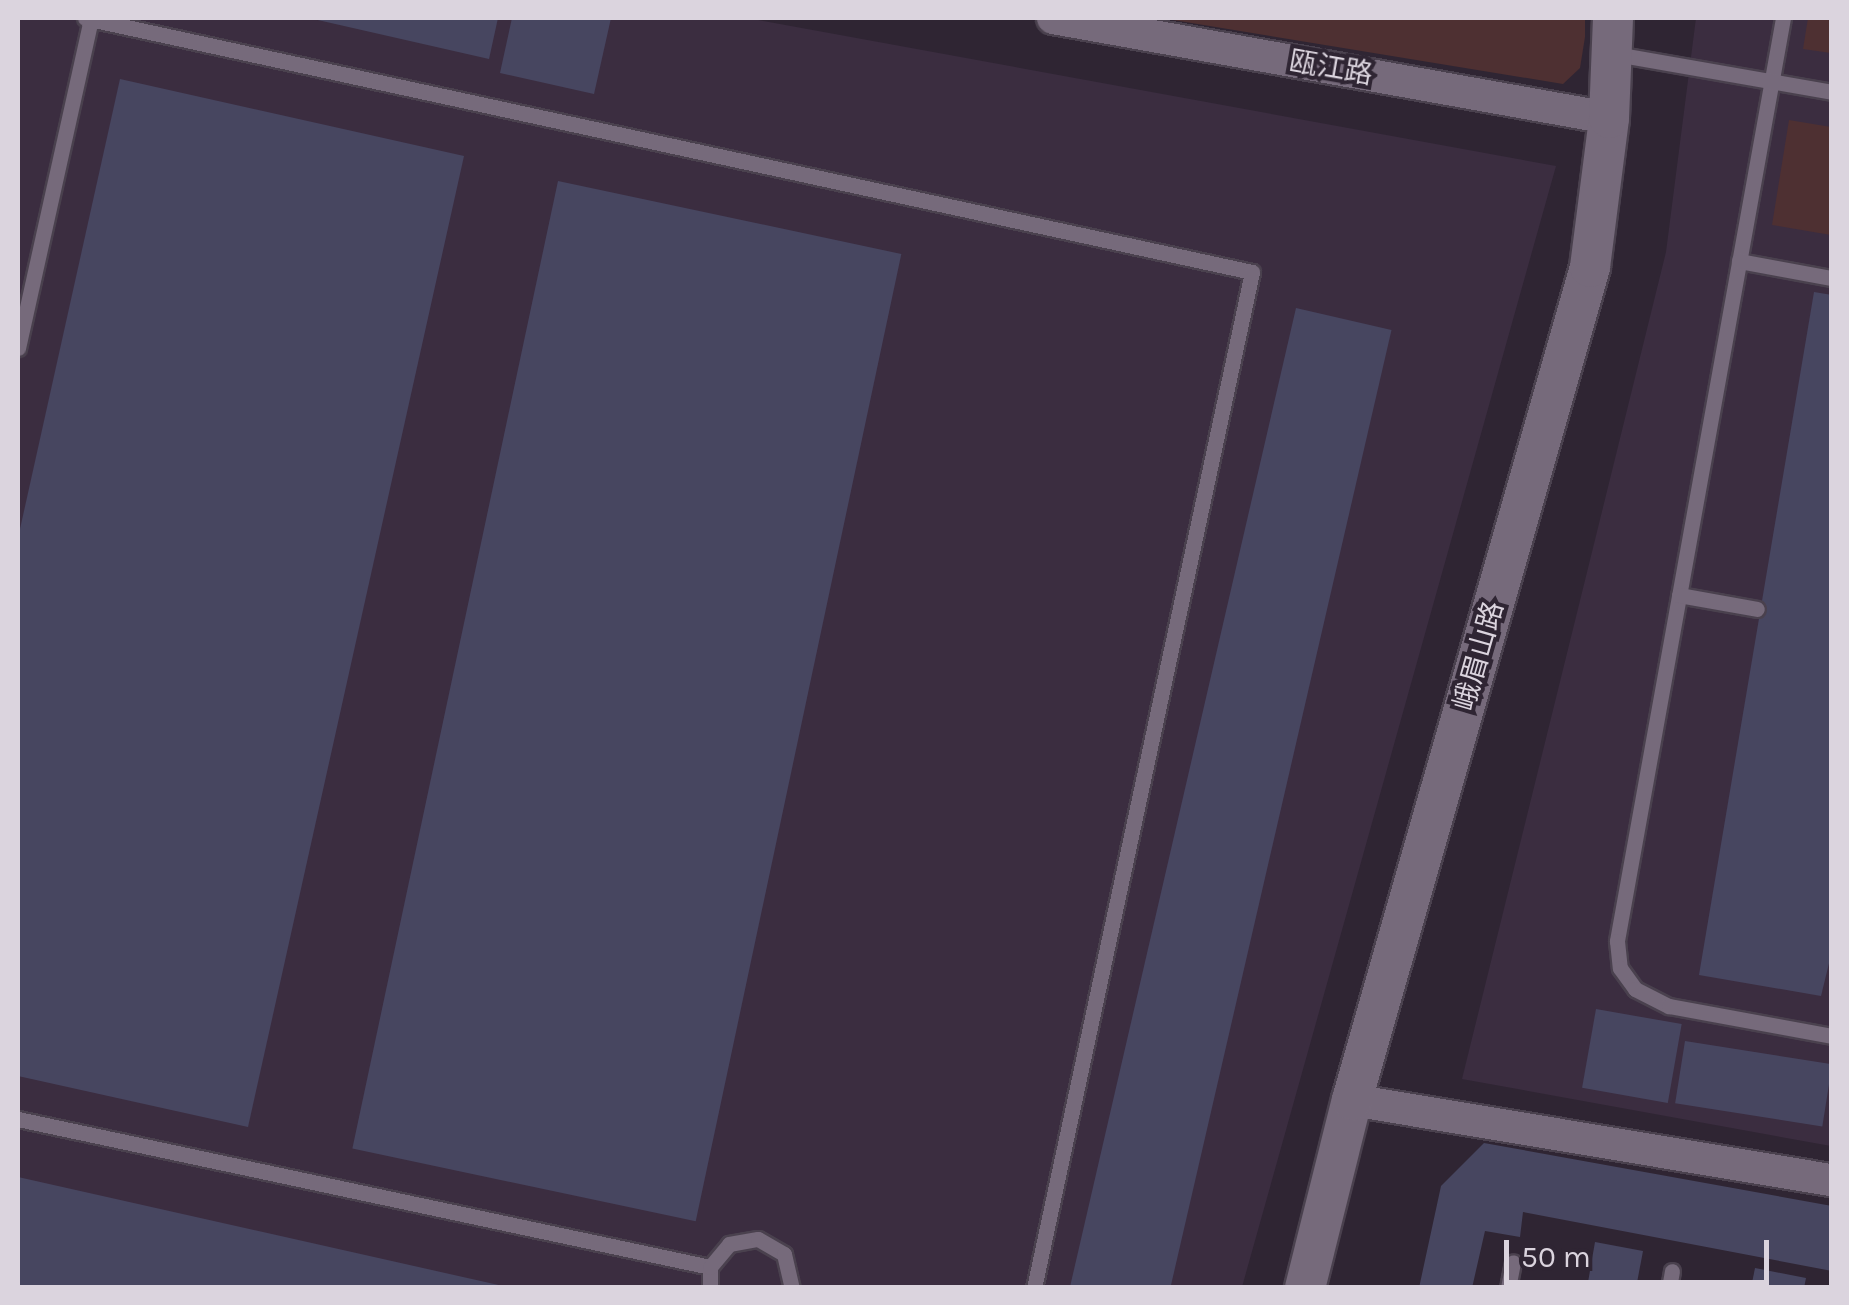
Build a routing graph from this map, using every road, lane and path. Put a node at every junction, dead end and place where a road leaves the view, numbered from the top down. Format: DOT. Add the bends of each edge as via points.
graph roads {
  1 [pos="88,18"];
  2 [pos="1053,18"];
  3 [pos="1784,18"];
  4 [pos="1612,35"];
  5 [pos="1772,82"];
  6 [pos="1832,92"];
  7 [pos="1610,118"];
  8 [pos="1739,261"];
  9 [pos="1832,278"];
  10 [pos="18,348"];
  11 [pos="1679,595"];
  12 [pos="1758,609"];
  13 [pos="1832,1036"];
  14 [pos="1352,1100"];
  15 [pos="18,1119"];
  16 [pos="1832,1180"];
  17 [pos="1513,1262"];
  18 [pos="710,1267"];
  19 [pos="710,1288"];
  20 [pos="792,1288"];
  21 [pos="1034,1288"];
  22 [pos="1305,1288"];
  23 [pos="1508,1288"];
  1 -- 10 [label="lane"];
  1 -- 21 [label="lane" via="1252,272"];
  2 -- 7 [label="street, 瓯江路"];
  3 -- 5 [label="lane"];
  4 -- 5 [label="lane"];
  4 -- 7 [label="street, 峨眉山路"];
  5 -- 6 [label="lane"];
  5 -- 8 [label="lane"];
  7 -- 14 [label="street, 峨眉山路" via="1590,267"];
  8 -- 9 [label="lane"];
  8 -- 11 [label="lane"];
  11 -- 12 [label="lane"];
  11 -- 13 [label="lane" via="1617,941 1620,968 1634,989 1669,1006"];
  14 -- 16 [label="street"];
  14 -- 22 [label="street, 峨眉山路"];
  15 -- 18 [label="lane"];
  17 -- 23 [label="lane"];
  18 -- 19 [label="lane"];
  18 -- 20 [label="lane" via="729,1244 758,1239 784,1254"];
}
